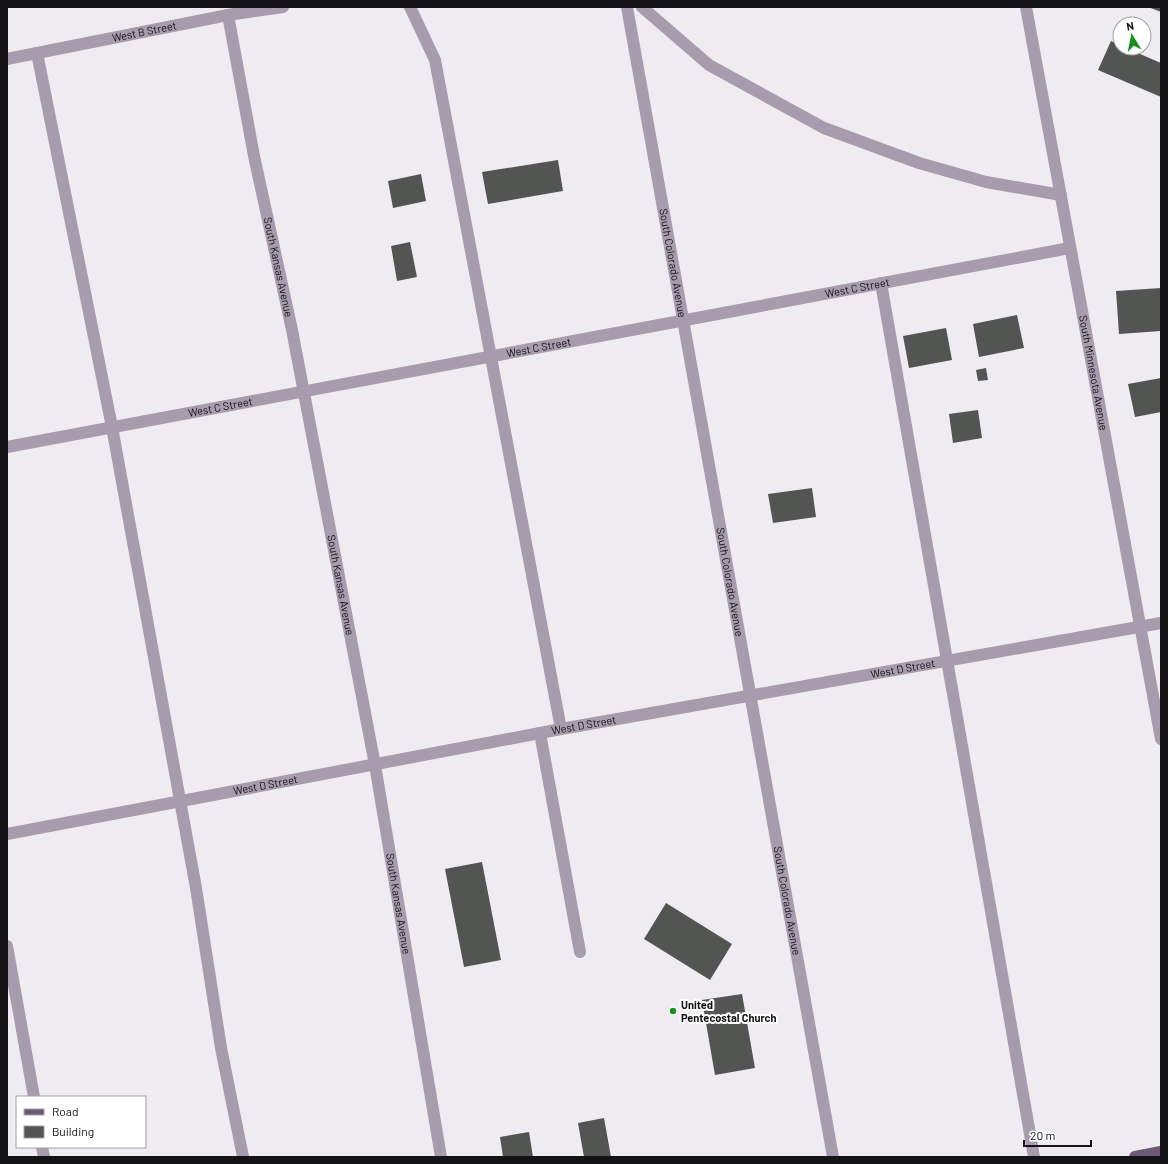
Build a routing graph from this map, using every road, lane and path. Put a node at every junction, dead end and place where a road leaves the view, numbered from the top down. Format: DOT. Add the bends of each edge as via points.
graph roads {
  1 [pos="282,7"];
  2 [pos="410,7"];
  3 [pos="627,7"];
  4 [pos="642,7"];
  5 [pos="1026,7"];
  6 [pos="228,15"];
  7 [pos="37,53"];
  8 [pos="7,59"];
  9 [pos="1061,195"];
  10 [pos="1070,248"];
  11 [pos="881,283"];
  12 [pos="683,320"];
  13 [pos="490,357"];
  14 [pos="304,391"];
  15 [pos="112,427"];
  16 [pos="7,447"];
  17 [pos="1161,623"];
  18 [pos="1141,627"];
  19 [pos="947,661"];
  20 [pos="751,696"];
  21 [pos="561,729"];
  22 [pos="540,734"];
  23 [pos="1161,739"];
  24 [pos="375,765"];
  25 [pos="180,802"];
  26 [pos="7,834"];
  27 [pos="7,946"];
  28 [pos="580,952"];
  29 [pos="34,1096"];
  30 [pos="1161,1152"];
  31 [pos="243,1157"];
  32 [pos="441,1157"];
  33 [pos="833,1157"];
  34 [pos="1034,1157"];
  35 [pos="1135,1157"];
  1 -- 6 [label="street, West B Street"];
  2 -- 13 [label="street" via="435,60"];
  3 -- 12 [label="street, South Colorado Avenue"];
  4 -- 9 [label="street" via="709,65 824,128 919,163 986,182"];
  5 -- 9 [label="street, South Minnesota Avenue"];
  6 -- 7 [label="street, West B Street"];
  6 -- 14 [label="street, South Kansas Avenue" via="254,156"];
  7 -- 8 [label="street, West B Street"];
  7 -- 15 [label="street"];
  9 -- 10 [label="street, South Minnesota Avenue"];
  10 -- 11 [label="street, West C Street"];
  10 -- 18 [label="street, South Minnesota Avenue"];
  11 -- 12 [label="street, West C Street"];
  11 -- 19 [label="street"];
  12 -- 13 [label="street, West C Street"];
  12 -- 20 [label="street, South Colorado Avenue"];
  13 -- 14 [label="street, West C Street"];
  13 -- 21 [label="street"];
  14 -- 15 [label="street, West C Street"];
  14 -- 24 [label="street, South Kansas Avenue"];
  15 -- 16 [label="street, West C Street"];
  15 -- 25 [label="street"];
  17 -- 18 [label="street, West D Street"];
  18 -- 19 [label="street, West D Street"];
  18 -- 23 [label="street, South Minnesota Avenue"];
  19 -- 20 [label="street, West D Street"];
  19 -- 34 [label="street"];
  20 -- 21 [label="street, West D Street"];
  20 -- 33 [label="street, South Colorado Avenue"];
  21 -- 22 [label="street, West D Street"];
  22 -- 24 [label="street, West D Street"];
  22 -- 28 [label="street"];
  24 -- 25 [label="street, West D Street"];
  24 -- 32 [label="street, South Kansas Avenue"];
  25 -- 26 [label="street, West D Street"];
  25 -- 31 [label="street"];
  27 -- 29 [label="street"];
  30 -- 35 [label="main road"];
}
